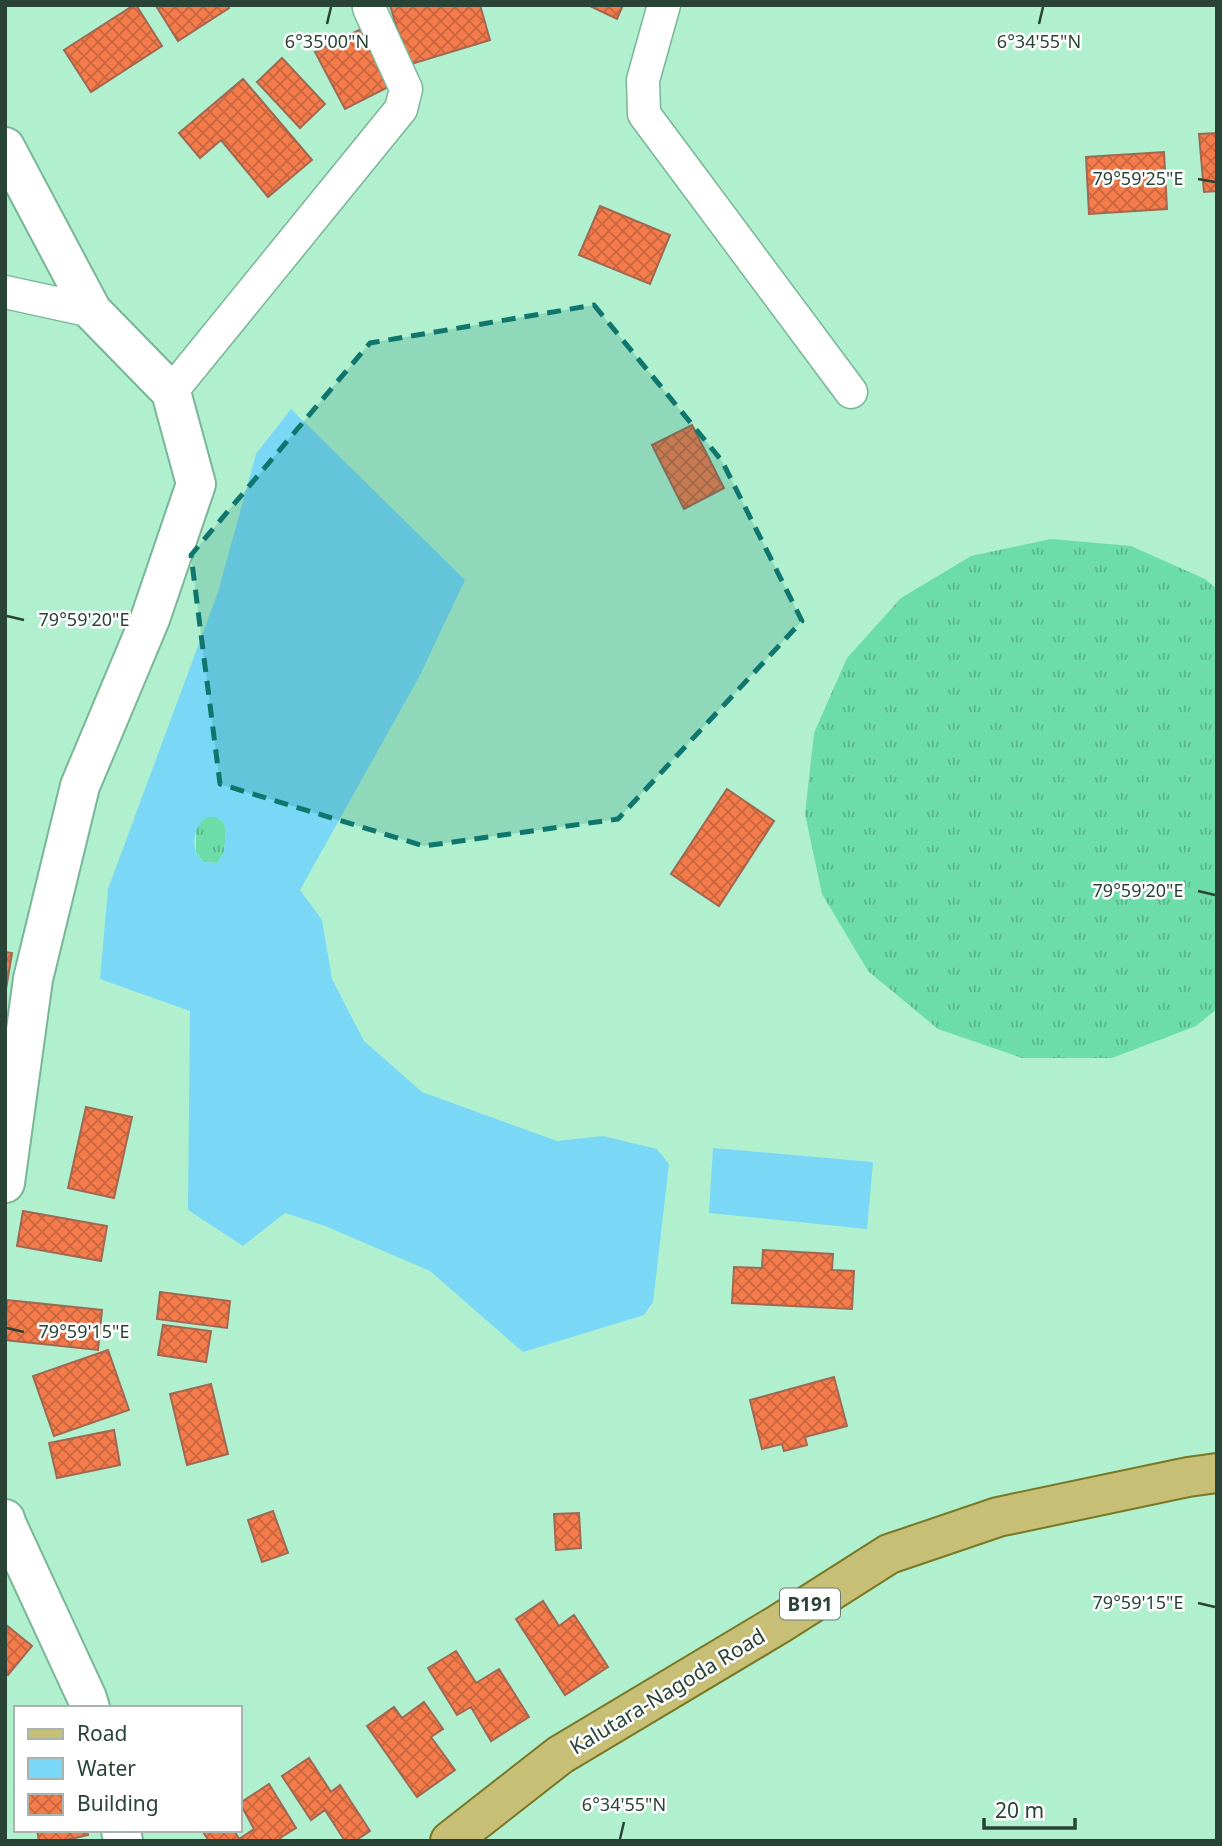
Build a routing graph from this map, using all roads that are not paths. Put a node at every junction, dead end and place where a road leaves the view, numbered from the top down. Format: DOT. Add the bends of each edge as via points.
graph roads {
  1 [pos="370,5"];
  2 [pos="664,5"];
  3 [pos="5,146"];
  4 [pos="5,292"];
  5 [pos="92,311"];
  6 [pos="171,391"];
  7 [pos="851,392"];
  8 [pos="5,1182"];
  9 [pos="1217,1473"];
  10 [pos="5,1519"];
  11 [pos="89,1706"];
  12 [pos="450,1841"];
  1 -- 6 [label="street" via="406,89 401,109"];
  2 -- 7 [label="street" via="643,80 644,114"];
  3 -- 5 [label="street"];
  4 -- 5 [label="street"];
  5 -- 6 [label="street"];
  6 -- 8 [label="street" via="196,484 150,618 80,786 33,979"];
  9 -- 12 [label="main road, Kalutara-Nagoda Road / B191" via="998,1517 889,1554 561,1755"];
  10 -- 11 [label="street"];
}
